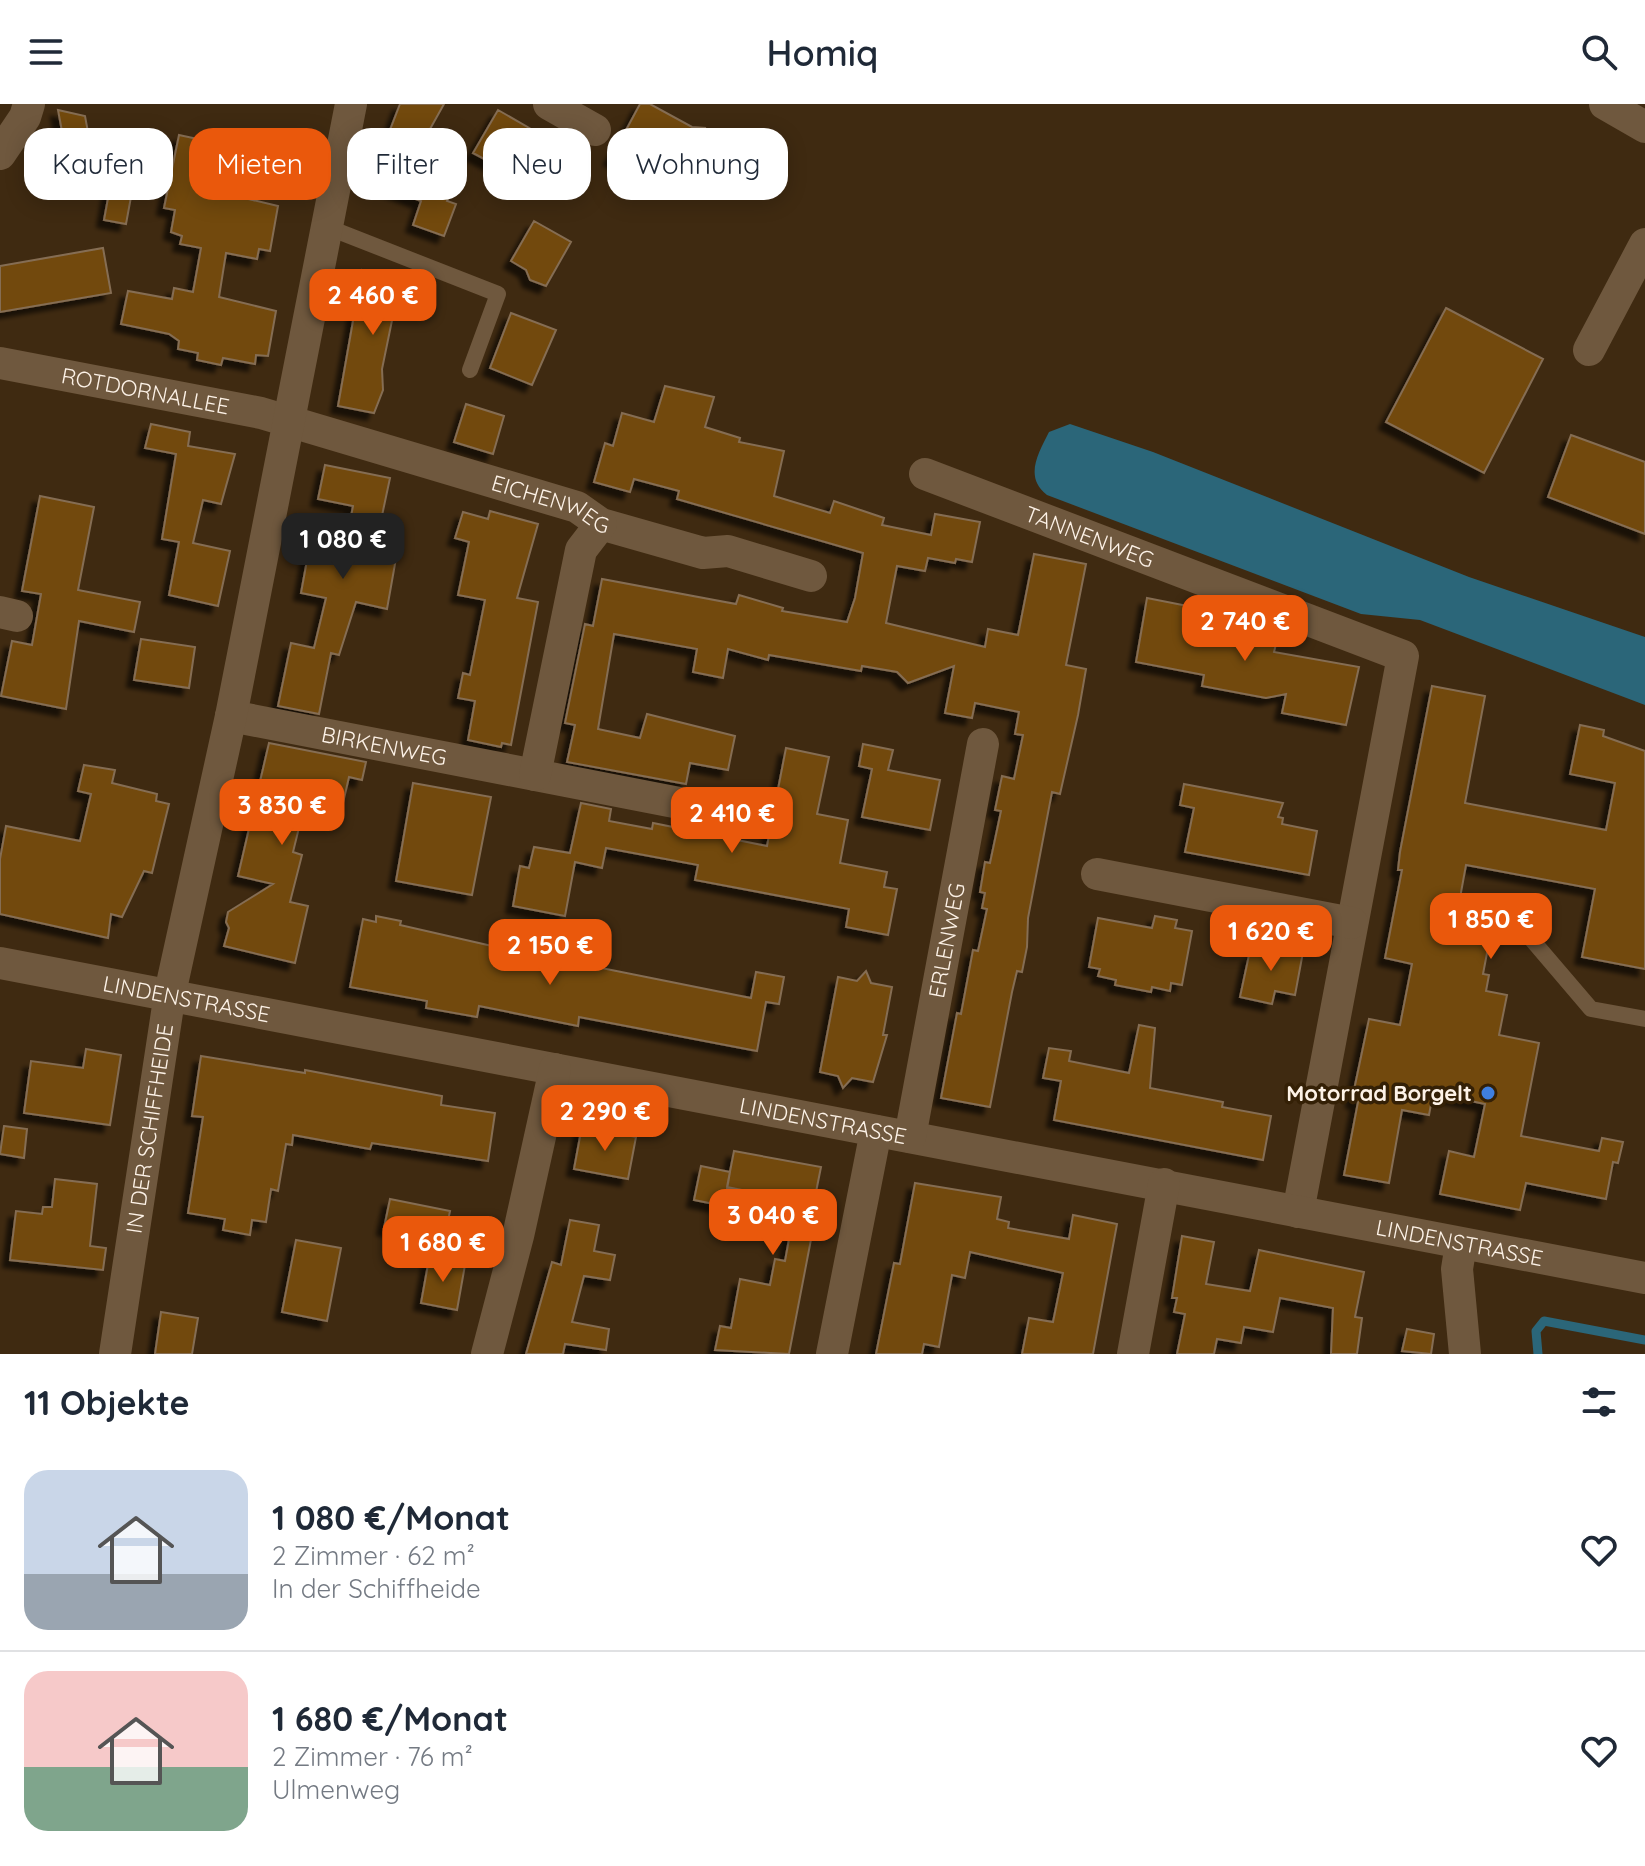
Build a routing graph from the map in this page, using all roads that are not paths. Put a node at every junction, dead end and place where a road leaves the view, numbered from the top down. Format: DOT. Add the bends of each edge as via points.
graph roads {
  1 [pos="29,104"];
  2 [pos="351,104"];
  3 [pos="549,104"];
  4 [pos="1605,104"];
  5 [pos="1645,127"];
  6 [pos="595,130"];
  7 [pos="0,154"];
  8 [pos="327,227"];
  9 [pos="1645,244"];
  10 [pos="1589,350"];
  11 [pos="0,363"];
  12 [pos="470,370"];
  13 [pos="290,423"];
  14 [pos="925,474"];
  15 [pos="601,524"];
  16 [pos="811,576"];
  17 [pos="231,716"];
  18 [pos="983,744"];
  19 [pos="535,775"];
  20 [pos="705,808"];
  21 [pos="1097,874"];
  22 [pos="1459,909"];
  23 [pos="1352,923"];
  24 [pos="0,963"];
  25 [pos="170,993"];
  26 [pos="1645,1019"];
  27 [pos="555,1069"];
  28 [pos="876,1131"];
  29 [pos="910,1137"];
  30 [pos="1164,1184"];
  31 [pos="1298,1212"];
  32 [pos="1461,1244"];
  33 [pos="1645,1278"];
  34 [pos="115,1354"];
  35 [pos="487,1354"];
  36 [pos="832,1354"];
  37 [pos="1133,1354"];
  38 [pos="1465,1354"];
  1 -- 7 [label="street"];
  2 -- 8 [label="street, IN DER SCHIFFHEIDE"];
  3 -- 6 [label="street"];
  4 -- 5 [label="street"];
  8 -- 12 [label="lane" via="498,294"];
  8 -- 13 [label="street, IN DER SCHIFFHEIDE"];
  9 -- 10 [label="street"];
  11 -- 13 [label="street, ROTDORNALLEE"];
  13 -- 15 [label="street, EICHENWEG" via="577,507"];
  13 -- 17 [label="street, IN DER SCHIFFHEIDE"];
  14 -- 23 [label="street, TANNENWEG" via="1403,656"];
  15 -- 16 [label="street, EICHENWEG" via="703,553 728,551"];
  15 -- 19 [label="street" via="581,550"];
  17 -- 19 [label="street, BIRKENWEG"];
  17 -- 25 [label="street, IN DER SCHIFFHEIDE"];
  18 -- 29 [label="street, ERLENWEG"];
  19 -- 20 [label="street, BIRKENWEG"];
  21 -- 23 [label="street"];
  22 -- 26 [label="lane" via="1515,920 1591,1009"];
  23 -- 31 [label="street, TANNENWEG"];
  24 -- 25 [label="street, LINDENSTRASSE"];
  25 -- 27 [label="street, LINDENSTRASSE"];
  25 -- 34 [label="street, IN DER SCHIFFHEIDE"];
  27 -- 28 [label="street, LINDENSTRASSE"];
  27 -- 35 [label="street"];
  28 -- 29 [label="street, LINDENSTRASSE"];
  28 -- 36 [label="street"];
  29 -- 30 [label="street, LINDENSTRASSE"];
  30 -- 31 [label="street, LINDENSTRASSE"];
  30 -- 37 [label="street"];
  31 -- 32 [label="street, LINDENSTRASSE"];
  32 -- 33 [label="street, LINDENSTRASSE"];
  32 -- 38 [label="street" via="1457,1269"];
}
